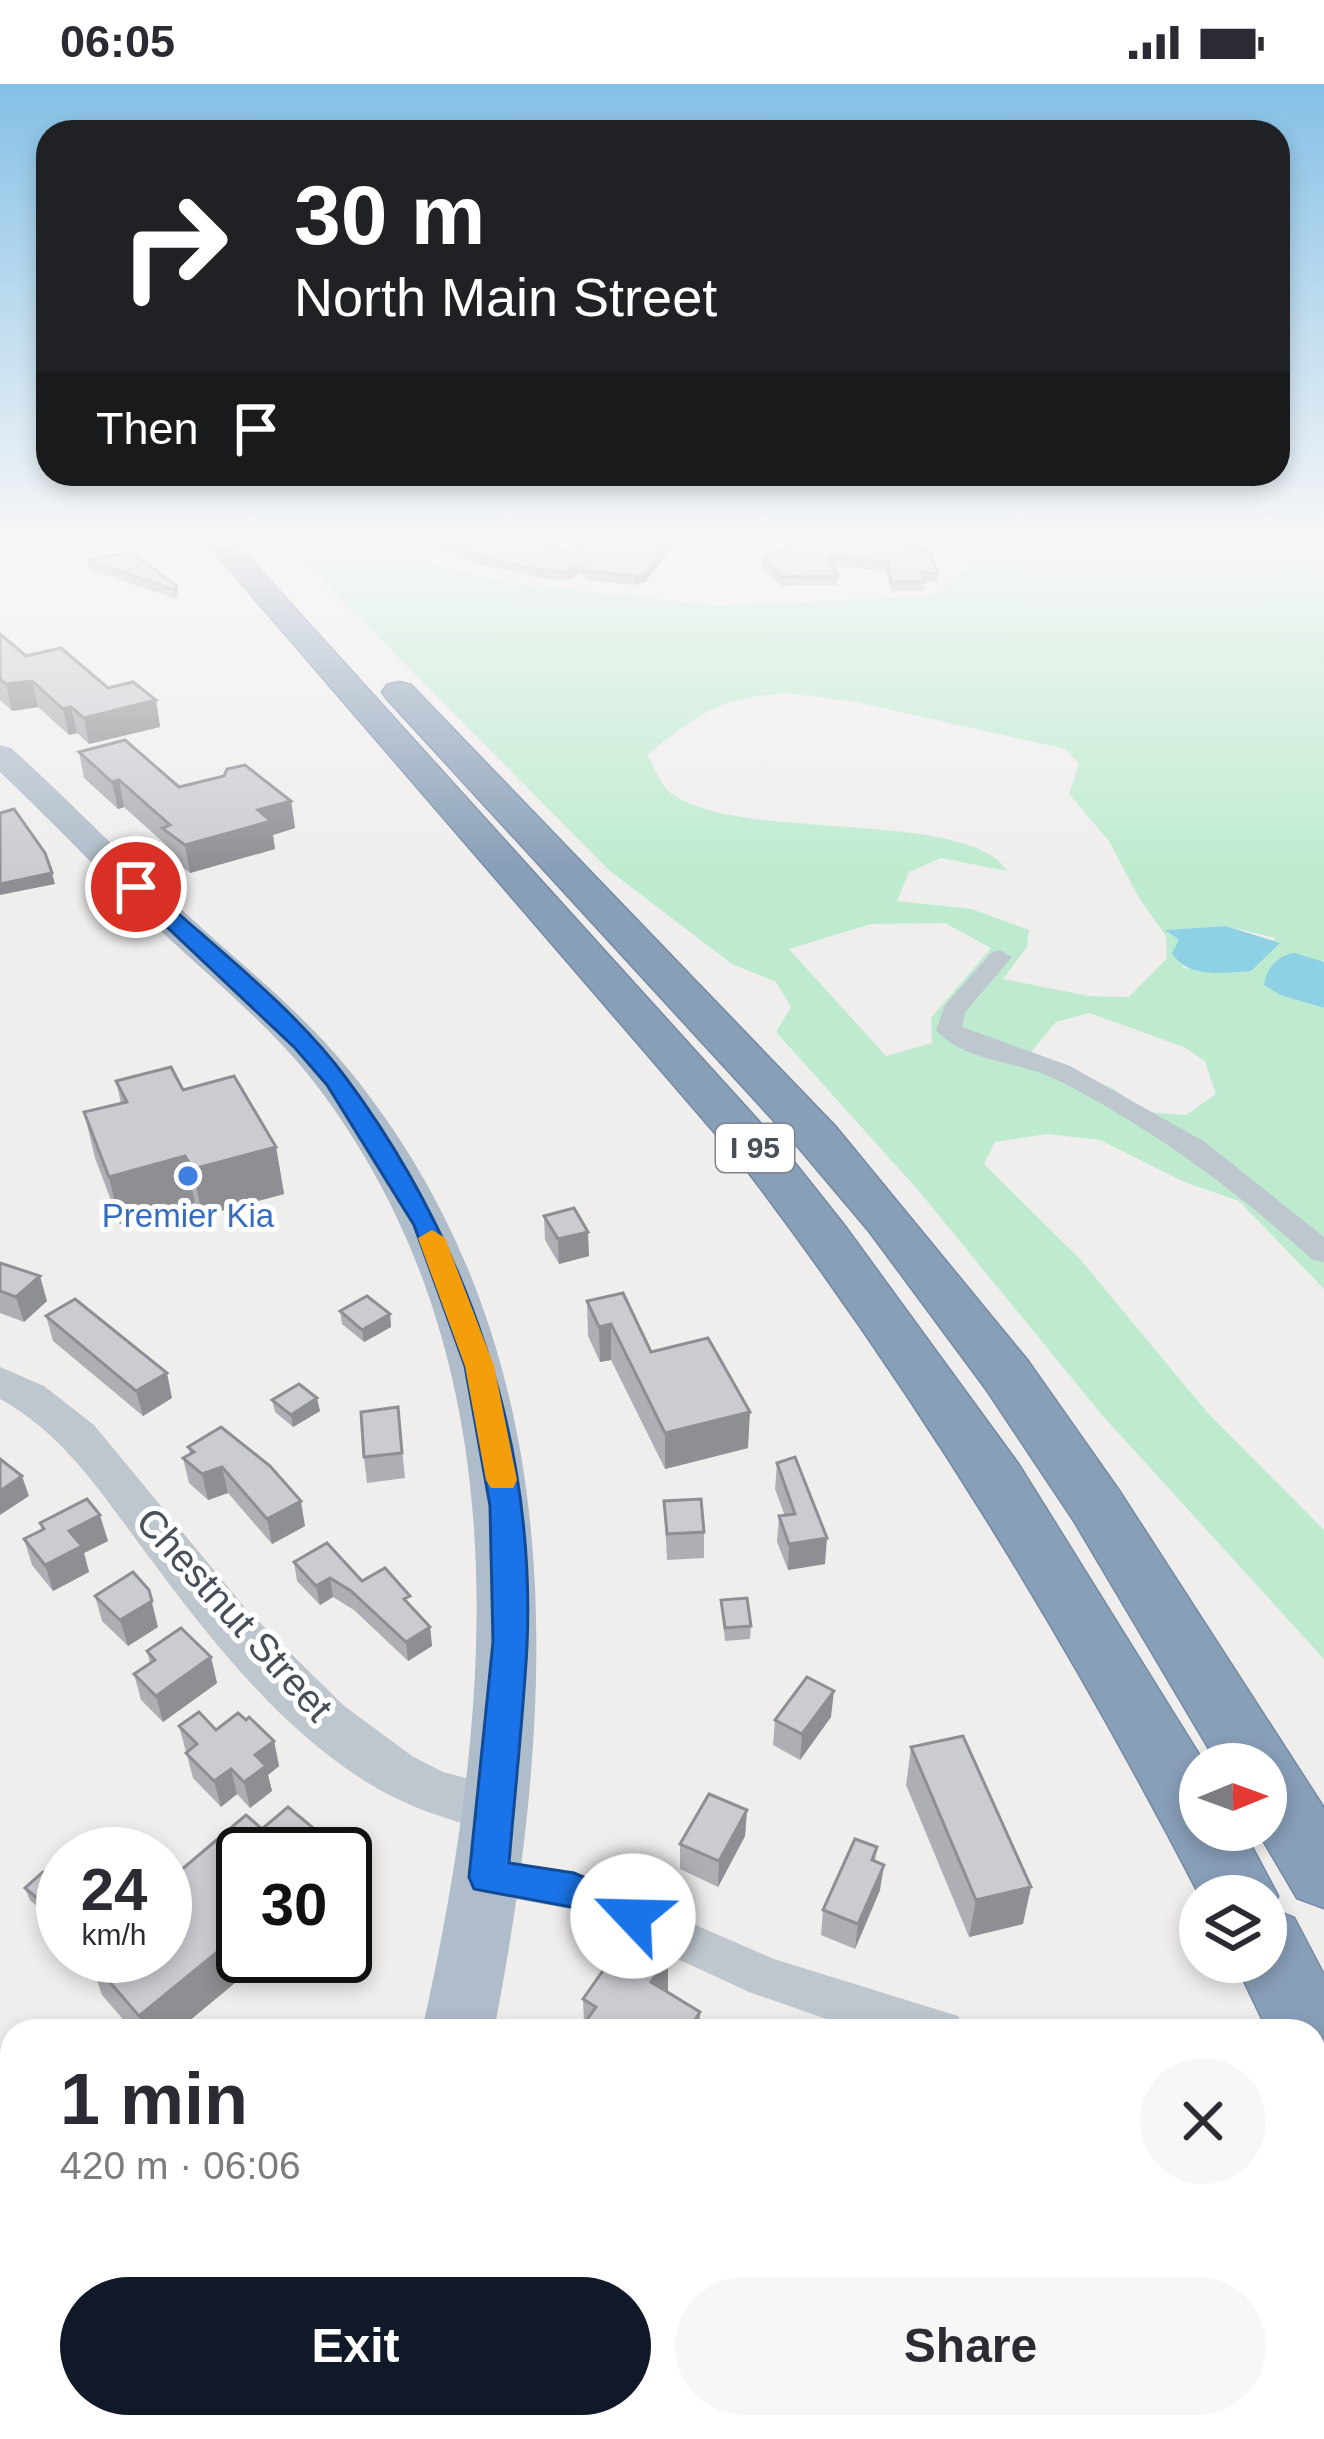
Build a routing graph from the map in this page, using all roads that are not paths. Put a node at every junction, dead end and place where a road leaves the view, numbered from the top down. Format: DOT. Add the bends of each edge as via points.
graph roads {
  1 [pos="316,651"];
  2 [pos="361,651"];
  3 [pos="0,755"];
  4 [pos="1000,957"];
  5 [pos="1324,1253"];
  6 [pos="0,1382"];
  7 [pos="1243,1743"];
  8 [pos="1179,1785"];
  9 [pos="497,1807"];
  10 [pos="1287,1814"];
  11 [pos="1324,1874"];
  12 [pos="488,1877"];
  13 [pos="1286,1983"];
  14 [pos="460,2019"];
  15 [pos="895,2019"];
  16 [pos="1304,2019"];
  1 -- 8 [label="highway, I 95" via="841,1253 984,1459"];
  2 -- 7 [label="highway, I 95" via="888,1220 1083,1487"];
  3 -- 9 [label="main road" via="304,1043 364,1121 427,1225 480,1366 506,1506 510,1642"];
  4 -- 5 [label="street" via="953,1010 950,1030 1061,1072 1196,1148"];
  6 -- 9 [label="street, Chestnut Street" via="89,1442 179,1562 292,1687 366,1752 423,1788"];
  9 -- 12 [label="main road"];
  10 -- 11 [label="highway"];
  12 -- 14 [label="main road"];
  12 -- 15 [label="street" via="574,1891 765,1977"];
  13 -- 16 [label="highway"];
}
